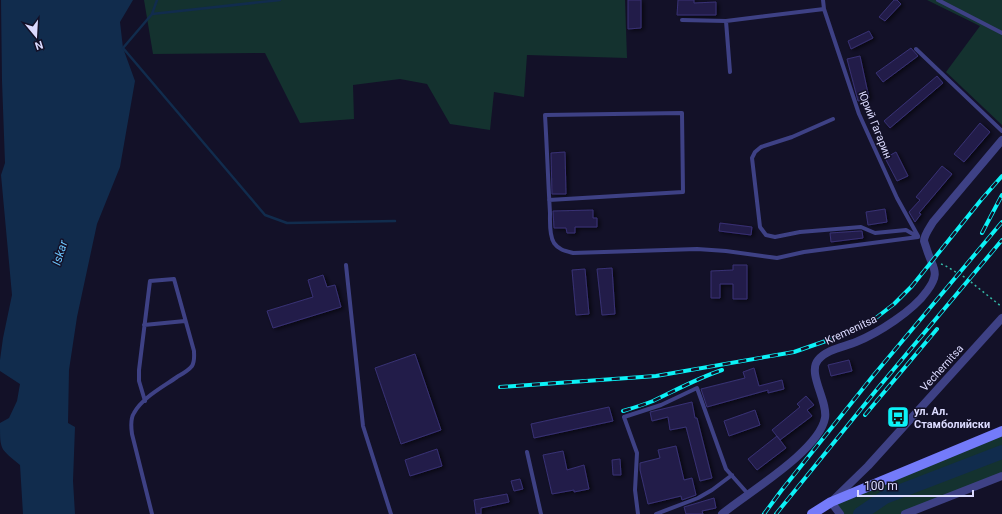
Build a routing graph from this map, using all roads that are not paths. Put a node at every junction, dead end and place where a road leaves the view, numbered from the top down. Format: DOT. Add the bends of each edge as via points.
graph roads {
  1 [pos="823,0"];
  2 [pos="938,0"];
  3 [pos="824,9"];
  4 [pos="682,20"];
  5 [pos="726,21"];
  6 [pos="1002,33"];
  7 [pos="916,49"];
  8 [pos="730,72"];
  9 [pos="833,119"];
  10 [pos="1002,131"];
  11 [pos="1002,140"];
  12 [pos="549,200"];
  13 [pos="921,239"];
  14 [pos="346,265"];
  15 [pos="1002,318"];
  16 [pos="185,321"];
  17 [pos="144,325"];
  18 [pos="145,401"];
  19 [pos="1002,431"];
  20 [pos="527,452"];
  21 [pos="732,475"];
  22 [pos="1002,476"];
  23 [pos="749,495"];
  24 [pos="831,502"];
  25 [pos="152,514"];
  26 [pos="391,514"];
  27 [pos="541,514"];
  28 [pos="638,514"];
  29 [pos="656,514"];
  30 [pos="722,514"];
  31 [pos="812,514"];
  32 [pos="840,514"];
  33 [pos="905,514"];
  1 -- 3 [label="lane, Юрий Гагарин"];
  2 -- 6 [label="lane"];
  3 -- 5 [label="lane"];
  3 -- 13 [label="lane, Юрий Гагарин" via="859,114 897,198"];
  4 -- 5 [label="lane"];
  5 -- 8 [label="lane"];
  7 -- 10 [label="lane"];
  9 -- 13 [label="lane" via="761,147 755,152 752,158 760,226 763,231 766,235 775,237 800,232 861,227 875,233 906,230"];
  11 -- 13 [label="street"];
  12 -- 12 [label="lane" via="546,115 682,113 683,192"];
  12 -- 13 [label="lane" via="553,242 563,251 573,253 697,249 777,258 804,252"];
  13 -- 23 [label="street, Kremenitsa" via="936,273 927,292 910,309 872,334 831,351 817,361 815,377 826,409 821,430 793,460"];
  14 -- 26 [label="lane" via="363,426"];
  15 -- 24 [label="street, Vechernitsa" via="868,466"];
  16 -- 17 [label="lane"];
  16 -- 17 [label="lane" via="174,279 150,281"];
  16 -- 18 [label="lane" via="194,351 195,359 192,365"];
  17 -- 18 [label="lane" via="139,381"];
  18 -- 25 [label="lane" via="133,413 131,423"];
  19 -- 24 [label="street"];
  20 -- 27 [label="lane"];
  21 -- 23 [label="lane"];
  21 -- 28 [label="lane" via="726,469 697,388 661,405 624,417 637,452 635,490"];
  21 -- 29 [label="lane" via="698,498"];
  22 -- 33 [label="street"];
  23 -- 30 [label="street, Kremenitsa"];
  24 -- 31 [label="street"];
  24 -- 32 [label="street"];
}
